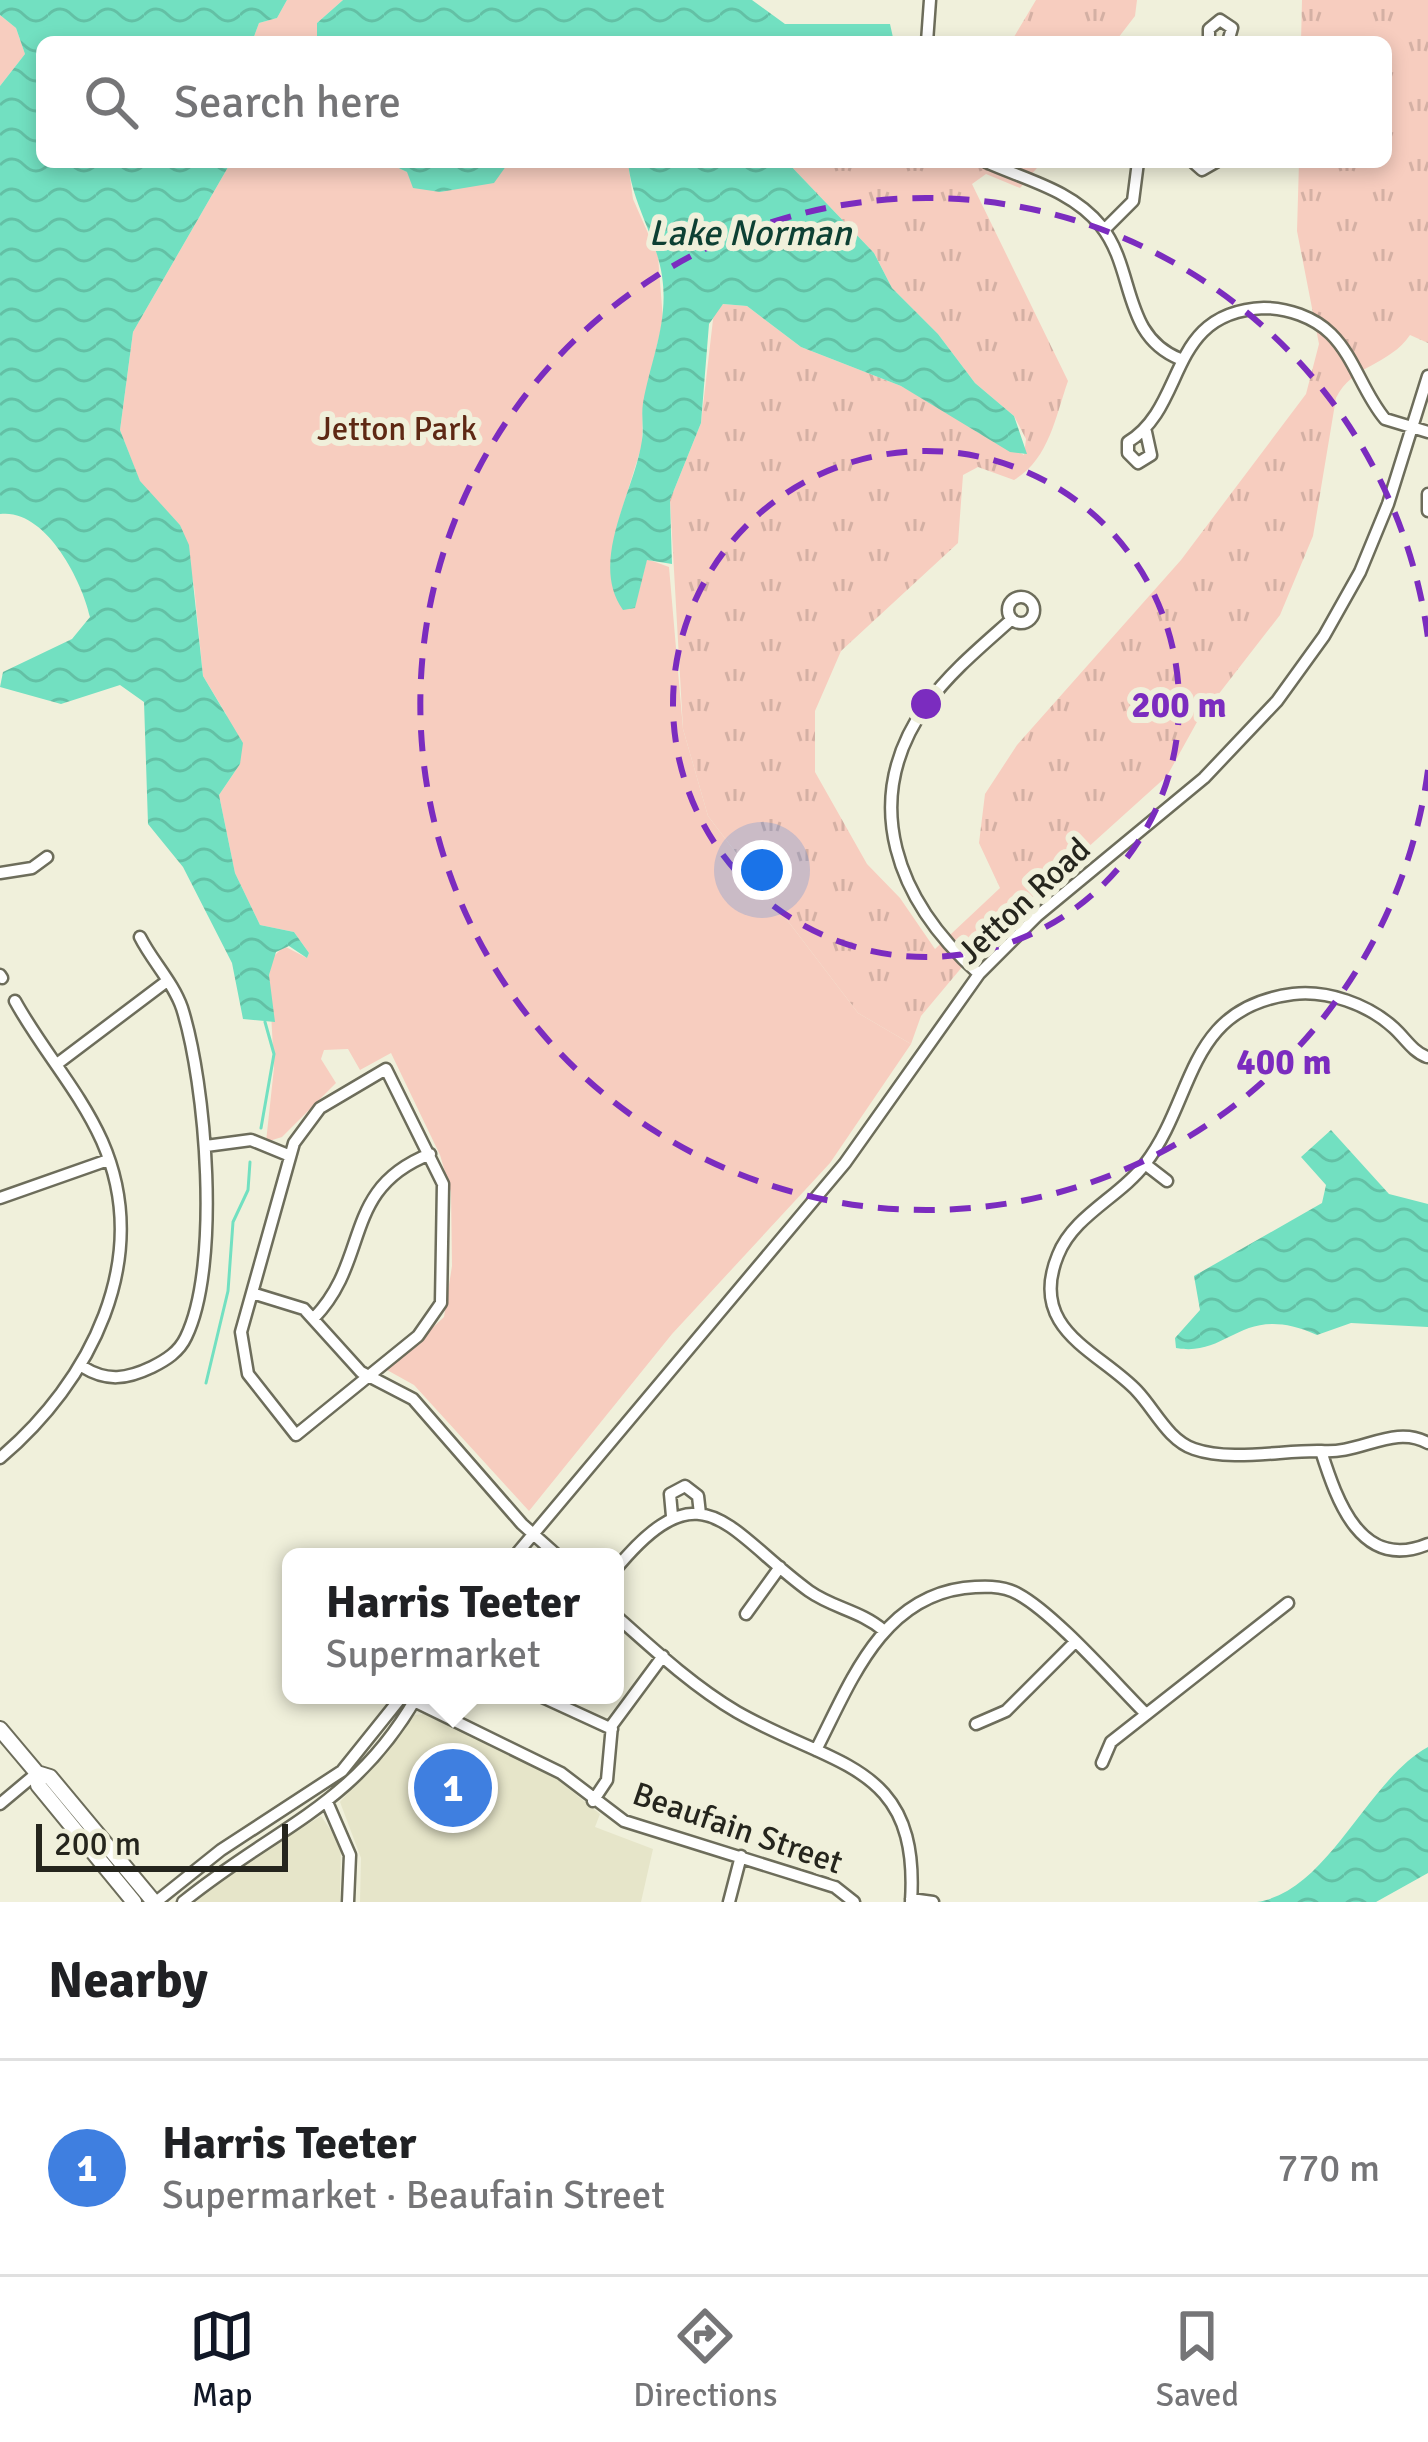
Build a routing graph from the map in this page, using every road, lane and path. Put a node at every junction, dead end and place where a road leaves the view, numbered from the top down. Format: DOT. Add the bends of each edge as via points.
graph roads {
  1 [pos="930,0"];
  2 [pos="927,36"];
  3 [pos="1209,36"];
  4 [pos="1230,36"];
  5 [pos="1000,168"];
  6 [pos="1137,168"];
  7 [pos="1104,230"];
  8 [pos="1180,359"];
  9 [pos="1428,376"];
  10 [pos="1413,428"];
  11 [pos="1146,432"];
  12 [pos="1428,432"];
  13 [pos="1428,494"];
  14 [pos="1428,512"];
  15 [pos="1012,619"];
  16 [pos="47,857"];
  17 [pos="0,873"];
  18 [pos="140,937"];
  19 [pos="979,974"];
  20 [pos="167,982"];
  21 [pos="15,1001"];
  22 [pos="1428,1058"];
  23 [pos="57,1064"];
  24 [pos="206,1146"];
  25 [pos="430,1154"];
  26 [pos="288,1155"];
  27 [pos="108,1160"];
  28 [pos="1145,1165"];
  29 [pos="1167,1181"];
  30 [pos="0,1198"];
  31 [pos="252,1293"];
  32 [pos="314,1318"];
  33 [pos="82,1367"];
  34 [pos="368,1375"];
  35 [pos="1428,1443"];
  36 [pos="1322,1451"];
  37 [pos="0,1457"];
  38 [pos="700,1514"];
  39 [pos="672,1516"];
  40 [pos="533,1533"];
  41 [pos="1428,1544"];
  42 [pos="521,1548"];
  43 [pos="549,1548"];
  44 [pos="624,1559"];
  45 [pos="780,1568"];
  46 [pos="1288,1603"];
  47 [pos="746,1614"];
  48 [pos="624,1623"];
  49 [pos="883,1630"];
  50 [pos="1073,1644"];
  51 [pos="663,1656"];
  52 [pos="624,1699"];
  53 [pos="627,1701"];
  54 [pos="405,1704"];
  55 [pos="408,1704"];
  56 [pos="426,1704"];
  57 [pos="557,1704"];
  58 [pos="1146,1714"];
  59 [pos="976,1724"];
  60 [pos="0,1729"];
  61 [pos="612,1730"];
  62 [pos="816,1750"];
  63 [pos="1102,1763"];
  64 [pos="37,1773"];
  65 [pos="319,1789"];
  66 [pos="593,1801"];
  67 [pos="328,1803"];
  68 [pos="0,1804"];
  69 [pos="741,1856"];
  70 [pos="911,1900"];
  71 [pos="134,1902"];
  72 [pos="155,1902"];
  73 [pos="183,1902"];
  74 [pos="348,1902"];
  75 [pos="729,1902"];
  76 [pos="854,1902"];
  77 [pos="933,1902"];
  1 -- 2 [label="street"];
  3 -- 4 [label="street" via="1220,20 1232,28"];
  5 -- 7 [label="street" via="1067,196"];
  6 -- 7 [label="street" via="1133,201"];
  7 -- 8 [label="street" via="1142,329"];
  8 -- 10 [label="street" via="1222,318 1286,310 1333,335 1385,419"];
  8 -- 11 [label="street"];
  9 -- 10 [label="street, Jetton Road"];
  10 -- 12 [label="street"];
  10 -- 19 [label="street, Jetton Road" via="1360,572 1277,701 1204,778"];
  13 -- 14 [label="street"];
  15 -- 19 [label="street" via="924,707 894,783 893,828 908,886 932,930"];
  16 -- 17 [label="street"];
  18 -- 20 [label="street"];
  19 -- 40 [label="street, Jetton Road" via="844,1163"];
  20 -- 23 [label="street"];
  20 -- 24 [label="street" via="187,1026"];
  21 -- 23 [label="street"];
  22 -- 28 [label="street" via="1381,1017 1344,1000 1309,993 1268,1001 1206,1040"];
  23 -- 27 [label="street"];
  24 -- 26 [label="street" via="251,1140"];
  24 -- 33 [label="street" via="205,1231 186,1338 170,1357 129,1375 107,1378"];
  25 -- 26 [label="street" via="386,1069 320,1108"];
  25 -- 32 [label="street" via="395,1172 364,1208 345,1275"];
  25 -- 34 [label="street" via="445,1205 441,1303 418,1336"];
  26 -- 31 [label="street"];
  27 -- 30 [label="street"];
  27 -- 33 [label="street" via="118,1259"];
  28 -- 29 [label="street"];
  28 -- 36 [label="street" via="1058,1255 1053,1288 1068,1339 1127,1381 1193,1449"];
  31 -- 32 [label="street"];
  31 -- 34 [label="street" via="243,1361 296,1435"];
  32 -- 34 [label="street"];
  33 -- 37 [label="street" via="48,1414"];
  34 -- 40 [label="street" via="413,1399"];
  35 -- 36 [label="street" via="1405,1435"];
  36 -- 41 [label="street" via="1360,1535 1391,1550"];
  38 -- 39 [label="street"];
  38 -- 39 [label="street" via="698,1496 685,1486 670,1494"];
  38 -- 45 [label="street" via="735,1528"];
  39 -- 44 [label="street"];
  40 -- 42 [label="street, Jetton Road"];
  40 -- 43 [label="street"];
  45 -- 47 [label="street"];
  45 -- 49 [label="street"];
  46 -- 58 [label="street"];
  48 -- 51 [label="street"];
  49 -- 50 [label="street" via="931,1596 991,1587 1021,1596"];
  49 -- 62 [label="street"];
  50 -- 58 [label="street"];
  50 -- 59 [label="street" via="1006,1712"];
  51 -- 53 [label="street"];
  51 -- 62 [label="street" via="737,1712"];
  52 -- 53 [label="street"];
  53 -- 61 [label="street"];
  54 -- 65 [label="street"];
  55 -- 67 [label="street" via="377,1759"];
  56 -- 66 [label="street, Beaufain Street" via="562,1773"];
  57 -- 61 [label="street"];
  58 -- 63 [label="street" via="1111,1742"];
  60 -- 64 [label="main road"];
  61 -- 66 [label="street" via="607,1780"];
  62 -- 70 [label="street" via="872,1780 895,1804 910,1838"];
  64 -- 68 [label="street"];
  64 -- 71 [label="main road" via="38,1786"];
  64 -- 72 [label="main road" via="50,1777"];
  65 -- 67 [label="street"];
  65 -- 72 [label="street"];
  66 -- 69 [label="street, Beaufain Street" via="656,1835"];
  67 -- 73 [label="street"];
  67 -- 74 [label="street" via="350,1855"];
  69 -- 75 [label="street"];
  69 -- 76 [label="street, Beaufain Street" via="846,1891"];
  70 -- 77 [label="street"];
}
